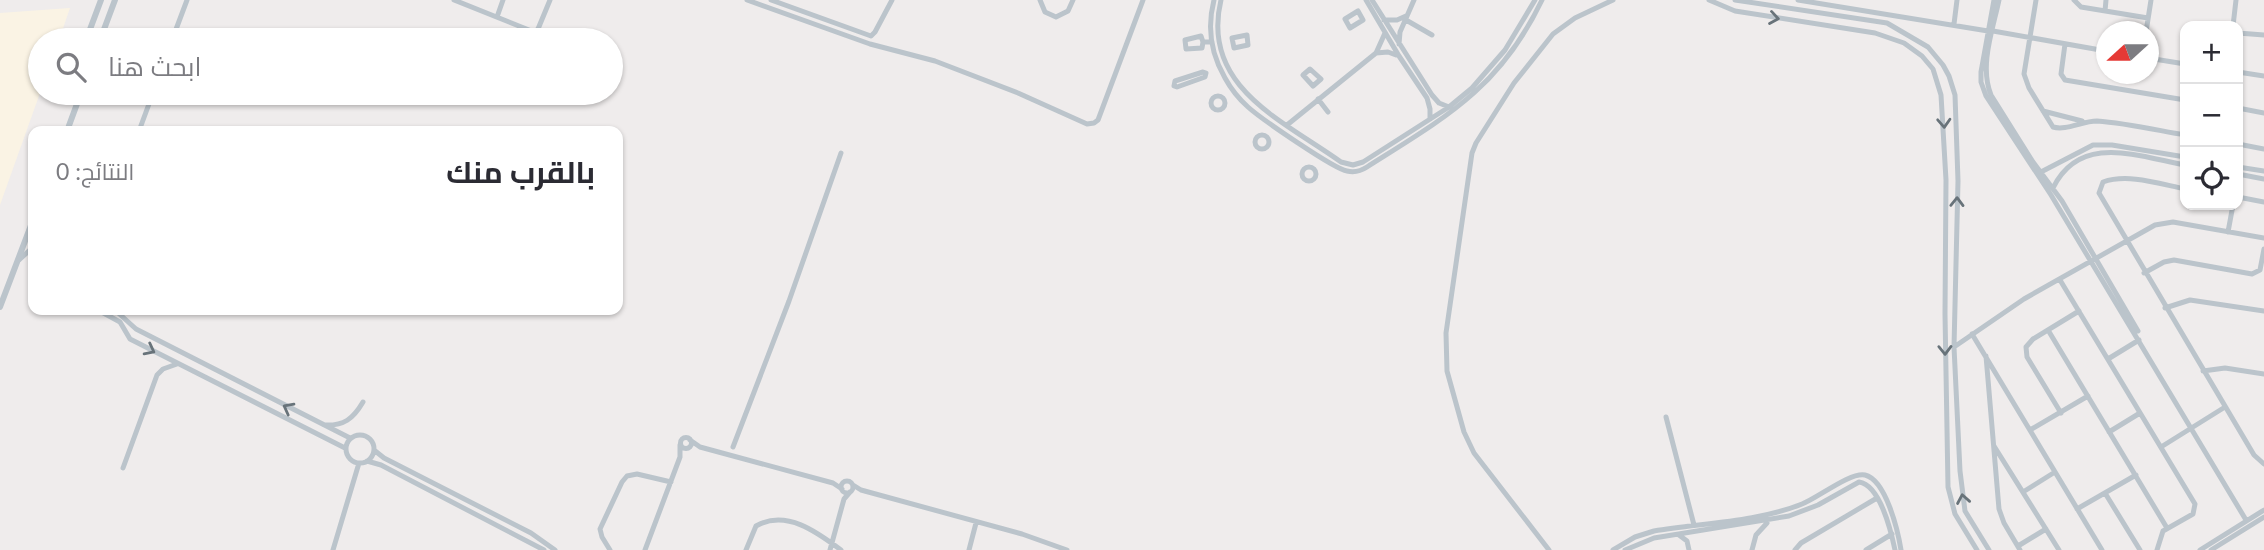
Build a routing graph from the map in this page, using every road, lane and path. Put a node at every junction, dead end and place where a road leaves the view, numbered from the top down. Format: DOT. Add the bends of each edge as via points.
graph roads {
  1 [pos="101,0"];
  2 [pos="115,0"];
  3 [pos="187,0"];
  4 [pos="454,0"];
  5 [pos="503,0"];
  6 [pos="550,0"];
  7 [pos="747,0"];
  8 [pos="771,0"];
  9 [pos="892,0"];
  10 [pos="1040,0"];
  11 [pos="1073,0"];
  12 [pos="1143,0"];
  13 [pos="1214,0"];
  14 [pos="1221,0"];
  15 [pos="1366,0"];
  16 [pos="1373,0"];
  17 [pos="1414,0"];
  18 [pos="1535,0"];
  19 [pos="1542,0"];
  20 [pos="1613,0"];
  21 [pos="1709,0"];
  22 [pos="1735,0"];
  23 [pos="1798,0"];
  24 [pos="1803,0"];
  25 [pos="1957,0"];
  26 [pos="1996,0"];
  27 [pos="2036,0"];
  28 [pos="2074,0"];
  29 [pos="2106,0"];
  30 [pos="2151,0"];
  31 [pos="2235,0"];
  32 [pos="1371,9"];
  33 [pos="1855,9"];
  34 [pos="2105,11"];
  35 [pos="1361,15"];
  36 [pos="497,17"];
  37 [pos="1406,18"];
  38 [pos="1853,18"];
  39 [pos="2148,18"];
  40 [pos="1384,20"];
  41 [pos="2148,21"];
  42 [pos="2233,21"];
  43 [pos="1954,24"];
  44 [pos="90,28"];
  45 [pos="104,28"];
  46 [pos="176,28"];
  47 [pos="526,28"];
  48 [pos="538,28"];
  49 [pos="1852,29"];
  50 [pos="1990,31"];
  51 [pos="1385,33"];
  52 [pos="2243,33"];
  53 [pos="1432,35"];
  54 [pos="2264,35"];
  55 [pos="869,36"];
  56 [pos="2029,38"];
  57 [pos="1212,41"];
  58 [pos="1203,42"];
  59 [pos="867,43"];
  60 [pos="1233,43"];
  61 [pos="1399,44"];
  62 [pos="2065,44"];
  63 [pos="1220,46"];
  64 [pos="2096,49"];
  65 [pos="1376,53"];
  66 [pos="1399,56"];
  67 [pos="2159,60"];
  68 [pos="2180,63"];
  69 [pos="1223,69"];
  70 [pos="1206,73"];
  71 [pos="2243,73"];
  72 [pos="2264,76"];
  73 [pos="1317,83"];
  74 [pos="1233,90"];
  75 [pos="1325,93"];
  76 [pos="1429,97"];
  77 [pos="1224,98"];
  78 [pos="1318,99"];
  79 [pos="2180,99"];
  80 [pos="77,105"];
  81 [pos="149,105"];
  82 [pos="1450,107"];
  83 [pos="2243,109"];
  84 [pos="2043,111"];
  85 [pos="1328,112"];
  86 [pos="2264,113"];
  87 [pos="1430,120"];
  88 [pos="2085,122"];
  89 [pos="1273,125"];
  90 [pos="1287,125"];
  91 [pos="69,126"];
  92 [pos="141,126"];
  93 [pos="2180,134"];
  94 [pos="1266,136"];
  95 [pos="2243,145"];
  96 [pos="2264,149"];
  97 [pos="841,153"];
  98 [pos="2180,156"];
  99 [pos="1322,157"];
  100 [pos="2064,159"];
  101 [pos="2180,164"];
  102 [pos="2069,166"];
  103 [pos="1314,167"];
  104 [pos="2243,167"];
  105 [pos="2264,171"];
  106 [pos="2039,173"];
  107 [pos="2243,175"];
  108 [pos="2264,179"];
  109 [pos="2180,188"];
  110 [pos="2052,191"];
  111 [pos="2243,198"];
  112 [pos="2264,202"];
  113 [pos="2232,210"];
  114 [pos="1945,232"];
  115 [pos="2228,232"];
  116 [pos="28,233"];
  117 [pos="1957,235"];
  118 [pos="2264,238"];
  119 [pos="2125,240"];
  120 [pos="2264,248"];
  121 [pos="28,252"];
  122 [pos="1945,256"];
  123 [pos="1956,256"];
  124 [pos="2093,260"];
  125 [pos="17,262"];
  126 [pos="2144,272"];
  127 [pos="2060,280"];
  128 [pos="0,307"];
  129 [pos="2165,308"];
  130 [pos="2079,311"];
  131 [pos="2264,311"];
  132 [pos="107,315"];
  133 [pos="119,315"];
  134 [pos="127,327"];
  135 [pos="2048,330"];
  136 [pos="1972,334"];
  137 [pos="2139,340"];
  138 [pos="1954,347"];
  139 [pos="1986,355"];
  140 [pos="2108,359"];
  141 [pos="177,363"];
  142 [pos="2203,371"];
  143 [pos="2264,374"];
  144 [pos="2088,396"];
  145 [pos="363,402"];
  146 [pos="2225,407"];
  147 [pos="2061,413"];
  148 [pos="2140,413"];
  149 [pos="1667,417"];
  150 [pos="320,425"];
  151 [pos="2193,427"];
  152 [pos="2030,430"];
  153 [pos="2109,432"];
  154 [pos="350,438"];
  155 [pos="690,440"];
  156 [pos="1948,440"];
  157 [pos="1958,441"];
  158 [pos="1992,443"];
  159 [pos="685,447"];
  160 [pos="700,447"];
  161 [pos="733,447"];
  162 [pos="2161,447"];
  163 [pos="345,448"];
  164 [pos="374,450"];
  165 [pos="367,461"];
  166 [pos="359,463"];
  167 [pos="2264,464"];
  168 [pos="123,468"];
  169 [pos="2055,472"];
  170 [pos="2136,475"];
  171 [pos="671,482"];
  172 [pos="833,483"];
  173 [pos="848,489"];
  174 [pos="2023,492"];
  175 [pos="2105,493"];
  176 [pos="1877,498"];
  177 [pos="2077,509"];
  178 [pos="2264,510"];
  179 [pos="2264,517"];
  180 [pos="2248,520"];
  181 [pos="1769,521"];
  182 [pos="976,523"];
  183 [pos="1694,525"];
  184 [pos="2046,528"];
  185 [pos="2167,528"];
  186 [pos="1892,534"];
  187 [pos="1679,535"];
  188 [pos="831,547"];
  189 [pos="1056,547"];
  190 [pos="1974,548"];
  191 [pos="2019,548"];
  192 [pos="550,549"];
  193 [pos="335,550"];
  194 [pos="610,550"];
  195 [pos="645,550"];
  196 [pos="746,550"];
  197 [pos="841,550"];
  198 [pos="969,550"];
  199 [pos="1067,550"];
  200 [pos="1549,550"];
  201 [pos="1613,550"];
  202 [pos="1625,550"];
  203 [pos="1689,550"];
  204 [pos="1752,550"];
  205 [pos="1795,550"];
  206 [pos="1866,550"];
  207 [pos="1895,550"];
  208 [pos="1901,550"];
  209 [pos="1989,550"];
  210 [pos="2059,550"];
  211 [pos="2102,550"];
  212 [pos="2140,550"];
  213 [pos="2157,550"];
  214 [pos="2200,550"];
  215 [pos="2211,550"];
  1 -- 44 [label="street"];
  2 -- 45 [label="street"];
  3 -- 46 [label="street"];
  4 -- 36 [label="street"];
  5 -- 36 [label="street"];
  6 -- 48 [label="street"];
  7 -- 59 [label="street"];
  8 -- 55 [label="street"];
  9 -- 55 [label="street"];
  10 -- 11 [label="street" via="1045,12 1056,17 1068,11"];
  12 -- 59 [label="street" via="1098,120 1091,124 935,61"];
  13 -- 57 [label="street"];
  14 -- 63 [label="street"];
  15 -- 32 [label="street"];
  16 -- 40 [label="street"];
  17 -- 37 [label="street"];
  18 -- 82 [label="street" via="1496,61"];
  19 -- 99 [label="street" via="1503,64 1454,111 1362,170 1342,170"];
  20 -- 200 [label="street" via="1553,34 1514,83 1476,143 1446,333 1447,371 1468,443"];
  21 -- 49 [label="street, one-way" via="1735,10"];
  22 -- 38 [label="street"];
  23 -- 24 [label="street"];
  24 -- 33 [label="street"];
  25 -- 43 [label="street"];
  26 -- 50 [label="street"];
  27 -- 56 [label="street"];
  28 -- 34 [label="street" via="2081,7"];
  29 -- 34 [label="street"];
  30 -- 39 [label="street"];
  31 -- 42 [label="street"];
  32 -- 35 [label="street"];
  32 -- 51 [label="street"];
  33 -- 38 [label="street"];
  33 -- 43 [label="street"];
  34 -- 39 [label="street"];
  36 -- 47 [label="street"];
  37 -- 40 [label="street"];
  37 -- 53 [label="street"];
  37 -- 61 [label="street"];
  38 -- 49 [label="street"];
  117 -- 38 [label="street, one-way" via="1955,95 1943,65 1928,47 1902,30"];
  39 -- 41 [label="street"];
  40 -- 61 [label="street"];
  43 -- 50 [label="street"];
  49 -- 114 [label="street, one-way" via="1904,43 1933,69 1943,112"];
  50 -- 56 [label="street"];
  50 -- 106 [label="street" via="1987,85"];
  51 -- 65 [label="street"];
  51 -- 66 [label="street"];
  52 -- 54 [label="street"];
  55 -- 59 [label="street"];
  56 -- 62 [label="street"];
  56 -- 84 [label="street" via="2024,74"];
  57 -- 58 [label="street"];
  57 -- 69 [label="street"];
  60 -- 63 [label="street"];
  61 -- 76 [label="street"];
  62 -- 64 [label="street"];
  62 -- 79 [label="street" via="2064,80"];
  63 -- 69 [label="street"];
  65 -- 66 [label="street"];
  65 -- 75 [label="street"];
  66 -- 76 [label="street"];
  67 -- 68 [label="street"];
  69 -- 70 [label="street"];
  69 -- 74 [label="street"];
  69 -- 90 [label="street"];
  70 -- 70 [label="street" via="1175,81 1174,86 1203,78"];
  71 -- 72 [label="street"];
  73 -- 75 [label="street"];
  74 -- 77 [label="street"];
  74 -- 89 [label="street" via="1248,108"];
  75 -- 78 [label="street"];
  76 -- 82 [label="street"];
  76 -- 87 [label="street"];
  78 -- 85 [label="street"];
  78 -- 90 [label="street"];
  80 -- 91 [label="street"];
  81 -- 92 [label="street"];
  82 -- 87 [label="street"];
  83 -- 86 [label="street"];
  84 -- 88 [label="street"];
  84 -- 88 [label="street" via="2057,129"];
  87 -- 90 [label="street" via="1353,165 1341,162"];
  88 -- 93 [label="street"];
  89 -- 94 [label="street"];
  89 -- 99 [label="street"];
  95 -- 96 [label="street"];
  97 -- 161 [label="street"];
  98 -- 100 [label="street" via="2103,144"];
  99 -- 103 [label="street"];
  100 -- 102 [label="street"];
  100 -- 106 [label="street"];
  101 -- 102 [label="street" via="2104,151"];
  102 -- 110 [label="street"];
  104 -- 105 [label="street"];
  106 -- 110 [label="street"];
  107 -- 108 [label="street"];
  109 -- 119 [label="street" via="2128,179 2102,182 2101,199"];
  110 -- 124 [label="street"];
  111 -- 112 [label="street"];
  113 -- 115 [label="street"];
  114 -- 117 [label="street" via="1950,237"];
  114 -- 122 [label="street"];
  115 -- 118 [label="street"];
  115 -- 119 [label="street" via="2166,222"];
  116 -- 125 [label="street"];
  117 -- 123 [label="street"];
  119 -- 124 [label="street"];
  119 -- 126 [label="street"];
  120 -- 126 [label="street" via="2260,270 2252,274 2174,260"];
  121 -- 125 [label="street"];
  122 -- 123 [label="street"];
  122 -- 156 [label="street, one-way"];
  123 -- 138 [label="street"];
  124 -- 127 [label="street"];
  124 -- 137 [label="street"];
  124 -- 151 [label="street"];
  125 -- 128 [label="street"];
  126 -- 129 [label="street"];
  127 -- 130 [label="street"];
  127 -- 136 [label="street"];
  129 -- 131 [label="street" via="2190,300"];
  129 -- 142 [label="street"];
  130 -- 135 [label="street"];
  130 -- 140 [label="street"];
  132 -- 134 [label="street"];
  133 -- 134 [label="street"];
  134 -- 141 [label="street, one-way" via="128,338"];
  150 -- 134 [label="street, one-way"];
  135 -- 144 [label="street"];
  135 -- 147 [label="street" via="2029,342 2026,352"];
  136 -- 138 [label="street"];
  136 -- 139 [label="street"];
  137 -- 140 [label="street"];
  137 -- 151 [label="street"];
  138 -- 157 [label="street"];
  139 -- 152 [label="street"];
  139 -- 158 [label="street"];
  140 -- 148 [label="street"];
  141 -- 163 [label="street"];
  141 -- 168 [label="street" via="156,375"];
  142 -- 143 [label="street" via="2225,368"];
  142 -- 146 [label="street"];
  144 -- 147 [label="street"];
  144 -- 153 [label="street"];
  145 -- 150 [label="street" via="345,422"];
  146 -- 151 [label="street"];
  146 -- 167 [label="street"];
  147 -- 152 [label="street"];
  148 -- 153 [label="street"];
  148 -- 162 [label="street"];
  149 -- 183 [label="street"];
  150 -- 154 [label="street"];
  151 -- 162 [label="street"];
  151 -- 180 [label="street"];
  152 -- 169 [label="street"];
  153 -- 170 [label="street"];
  154 -- 163 [label="street"];
  154 -- 164 [label="street" via="366,436"];
  155 -- 159 [label="street"];
  155 -- 159 [label="street" via="683,438"];
  155 -- 160 [label="street"];
  156 -- 157 [label="street"];
  156 -- 190 [label="street" via="1949,495"];
  209 -- 157 [label="street, one-way" via="1964,507"];
  158 -- 174 [label="street"];
  158 -- 191 [label="street" via="1999,509"];
  159 -- 160 [label="street"];
  159 -- 171 [label="street"];
  160 -- 172 [label="street"];
  162 -- 185 [label="street" via="2196,504 2193,514"];
  163 -- 166 [label="street" via="349,459"];
  164 -- 165 [label="street"];
  164 -- 192 [label="street" via="523,529"];
  165 -- 166 [label="street"];
  165 -- 192 [label="street"];
  166 -- 193 [label="street"];
  169 -- 174 [label="street"];
  169 -- 177 [label="street"];
  170 -- 175 [label="street"];
  170 -- 185 [label="street"];
  171 -- 194 [label="street" via="635,474 623,480 601,526"];
  171 -- 195 [label="street"];
  172 -- 173 [label="street"];
  172 -- 173 [label="street" via="849,481"];
  173 -- 182 [label="street"];
  173 -- 188 [label="street"];
  174 -- 184 [label="street"];
  175 -- 177 [label="street"];
  175 -- 212 [label="street"];
  176 -- 181 [label="street" via="1869,485 1856,482 1809,509"];
  176 -- 186 [label="street"];
  176 -- 205 [label="street"];
  177 -- 211 [label="street"];
  178 -- 180 [label="street"];
  179 -- 215 [label="street"];
  180 -- 214 [label="street"];
  181 -- 187 [label="street"];
  181 -- 204 [label="street" via="1756,535"];
  182 -- 189 [label="street"];
  182 -- 198 [label="street"];
  183 -- 201 [label="street" via="1648,533"];
  183 -- 208 [label="street" via="1791,508 1863,475 1875,481 1884,495"];
  184 -- 191 [label="street"];
  184 -- 210 [label="street"];
  185 -- 213 [label="street"];
  186 -- 206 [label="street"];
  186 -- 207 [label="street"];
  187 -- 202 [label="street" via="1647,540"];
  187 -- 203 [label="street"];
  188 -- 196 [label="street" via="797,522 764,522 752,530"];
  188 -- 197 [label="street"];
  189 -- 199 [label="street"];
}
